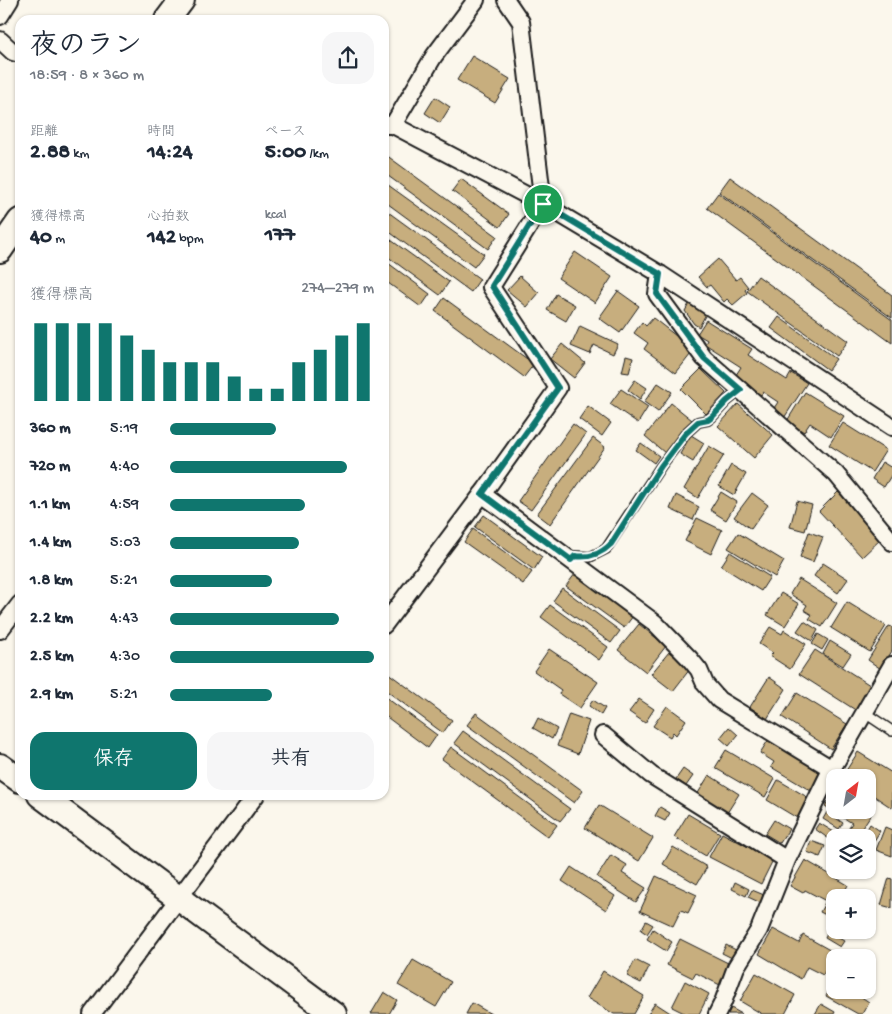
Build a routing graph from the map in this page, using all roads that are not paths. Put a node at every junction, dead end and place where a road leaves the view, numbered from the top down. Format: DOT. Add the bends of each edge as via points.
graph roads {
  1 [pos="10,0"];
  2 [pos="182,0"];
  3 [pos="476,0"];
  4 [pos="506,0"];
  5 [pos="171,15"];
  6 [pos="0,16"];
  7 [pos="0,40"];
  8 [pos="15,53"];
  9 [pos="389,125"];
  10 [pos="543,204"];
  11 [pos="15,228"];
  12 [pos="0,250"];
  13 [pos="660,274"];
  14 [pos="741,390"];
  15 [pos="892,427"];
  16 [pos="482,494"];
  17 [pos="892,542"];
  18 [pos="571,560"];
  19 [pos="15,610"];
  20 [pos="389,618"];
  21 [pos="0,630"];
  22 [pos="892,665"];
  23 [pos="865,714"];
  24 [pos="892,731"];
  25 [pos="603,735"];
  26 [pos="0,766"];
  27 [pos="832,769"];
  28 [pos="15,776"];
  29 [pos="826,781"];
  30 [pos="47,800"];
  31 [pos="252,800"];
  32 [pos="787,860"];
  33 [pos="178,898"];
  34 [pos="92,1014"];
  35 [pos="334,1014"];
  36 [pos="717,1014"];
  1 -- 6 [label="street"];
  2 -- 5 [label="street"];
  3 -- 9 [label="street"];
  4 -- 10 [label="street" via="521,22"];
  7 -- 8 [label="street"];
  9 -- 10 [label="street"];
  10 -- 13 [label="street"];
  10 -- 16 [label="street" via="492,286 558,388"];
  11 -- 12 [label="street"];
  13 -- 14 [label="street" via="657,294 704,358"];
  13 -- 15 [label="street"];
  14 -- 17 [label="street" via="836,474"];
  14 -- 18 [label="lane" via="712,417 698,422 686,433 606,549 590,557 575,556"];
  16 -- 18 [label="street"];
  16 -- 20 [label="street"];
  18 -- 27 [label="street" via="654,623 699,670 705,684 719,700"];
  19 -- 21 [label="street"];
  22 -- 23 [label="street"];
  23 -- 24 [label="lane"];
  23 -- 27 [label="street"];
  25 -- 32 [label="street" via="651,775"];
  26 -- 28 [label="street"];
  29 -- 32 [label="street"];
  30 -- 33 [label="street"];
  31 -- 33 [label="street"];
  32 -- 36 [label="street" via="759,930 736,967"];
  33 -- 34 [label="street"];
  33 -- 35 [label="street"];
}
